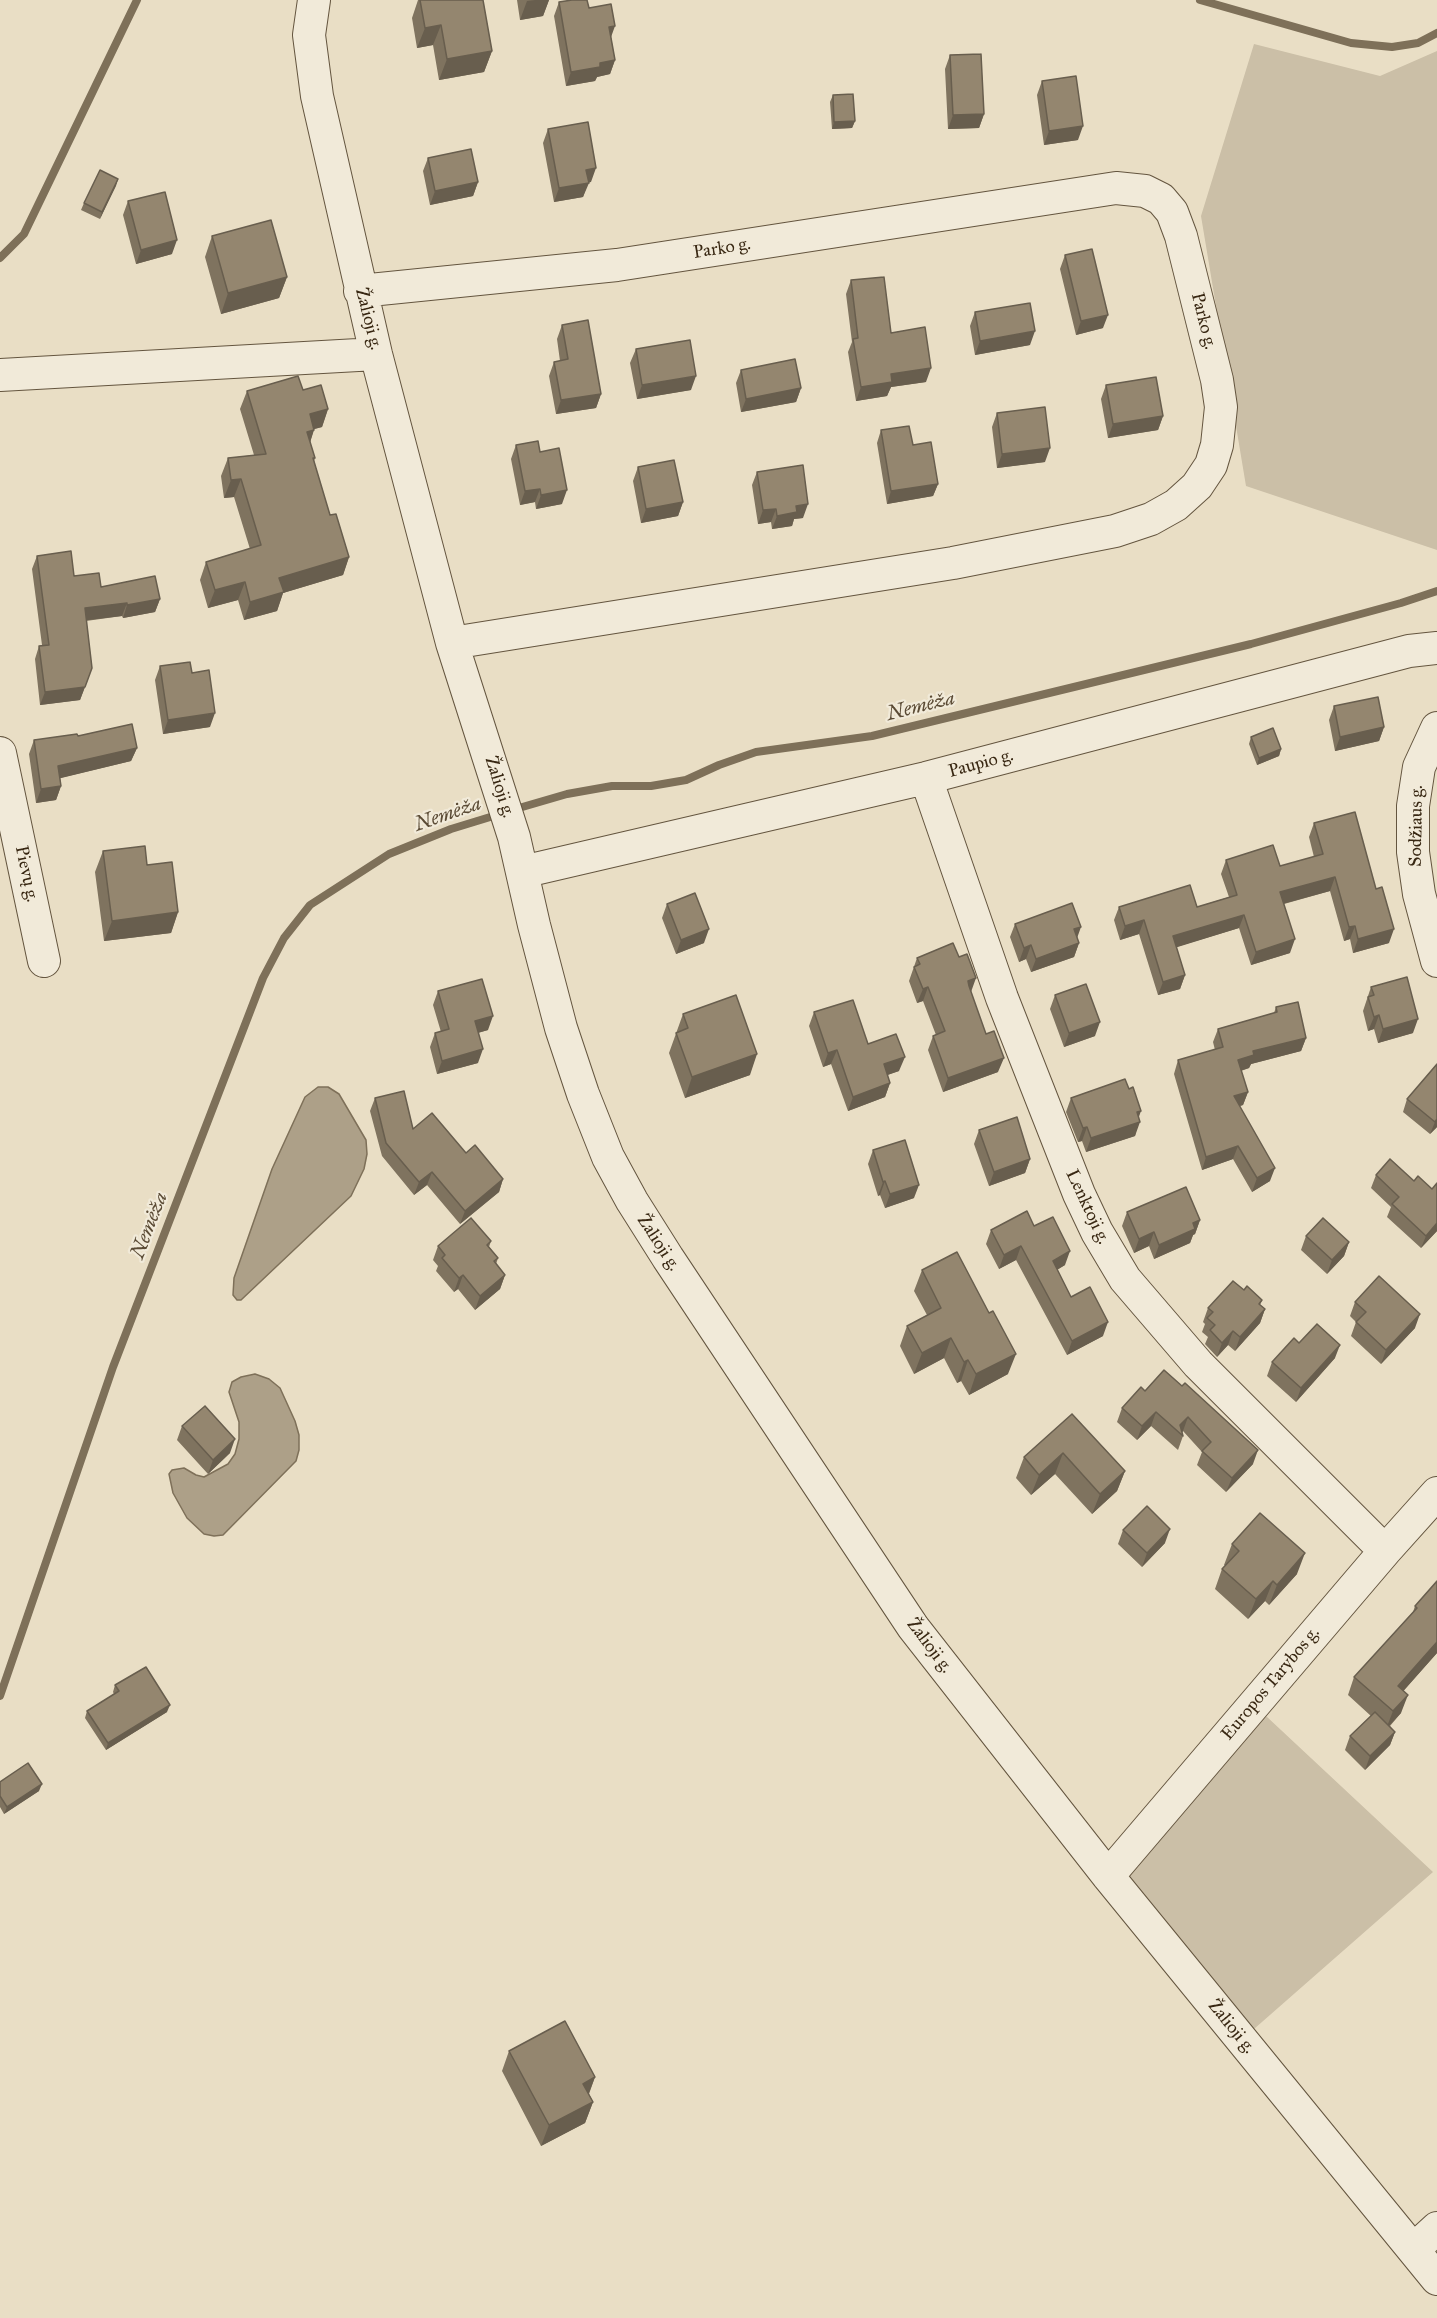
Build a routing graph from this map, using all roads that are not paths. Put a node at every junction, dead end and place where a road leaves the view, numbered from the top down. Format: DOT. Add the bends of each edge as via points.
graph roads {
  1 [pos="314,0"];
  2 [pos="360,291"];
  3 [pos="376,354"];
  4 [pos="0,375"];
  5 [pos="452,643"];
  6 [pos="1437,648"];
  7 [pos="1437,728"];
  8 [pos="0,753"];
  9 [pos="927,778"];
  10 [pos="522,872"];
  11 [pos="44,961"];
  12 [pos="1437,961"];
  13 [pos="1437,1493"];
  14 [pos="1385,1551"];
  15 [pos="1108,1876"];
  16 [pos="1437,2228"];
  17 [pos="1414,2249"];
  18 [pos="1437,2279"];
  1 -- 2 [label="street, Žalioji g." via="309,35 317,96"];
  2 -- 3 [label="street, Žalioji g."];
  2 -- 5 [label="street, Parko g." via="617,266 1116,188 1145,191 1161,199 1172,212 1181,236 1221,407 1211,465 1197,486 1176,505 1151,519 1115,531 953,564"];
  3 -- 4 [label="street"];
  3 -- 5 [label="street, Žalioji g."];
  5 -- 10 [label="street, Žalioji g." via="502,795"];
  6 -- 9 [label="street, Paupio g." via="1409,651"];
  7 -- 12 [label="street, Sodžiaus g." via="1419,766 1413,806 1413,852 1419,894"];
  8 -- 11 [label="street, Pievų g."];
  9 -- 10 [label="street, Paupio g."];
  9 -- 14 [label="street, Lenktoji g." via="1002,998 1097,1232 1125,1279 1198,1364"];
  10 -- 15 [label="street, Žalioji g." via="561,1028 583,1095 608,1157 632,1201 913,1627"];
  13 -- 14 [label="street, Europos Tarybos g."];
  14 -- 15 [label="street, Europos Tarybos g."];
  15 -- 17 [label="street, Žalioji g."];
  16 -- 17 [label="street"];
  17 -- 18 [label="street, Žalioji g."];
}
